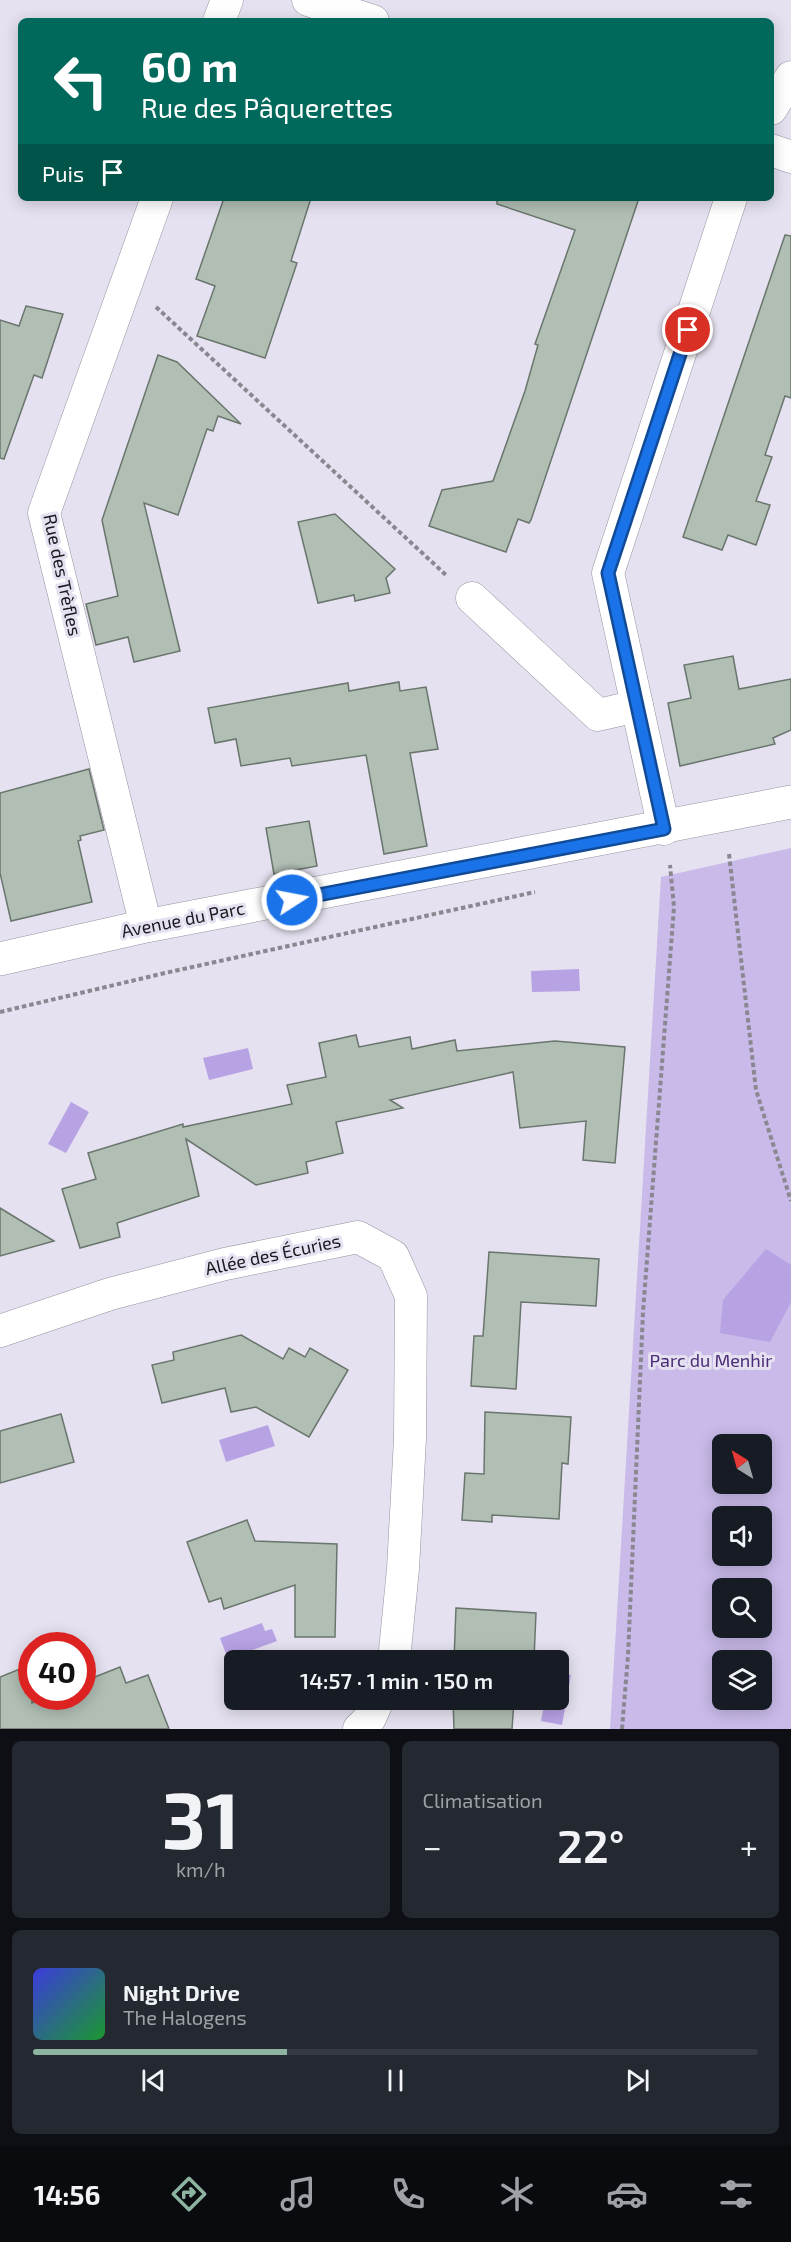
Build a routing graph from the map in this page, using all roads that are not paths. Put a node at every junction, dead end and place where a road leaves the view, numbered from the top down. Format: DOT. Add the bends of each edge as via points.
graph roads {
  1 [pos="226,0"];
  2 [pos="308,0"];
  3 [pos="220,18"];
  4 [pos="364,18"];
  5 [pos="791,77"];
  6 [pos="774,104"];
  7 [pos="774,151"];
  8 [pos="791,157"];
  9 [pos="156,201"];
  10 [pos="730,201"];
  11 [pos="471,598"];
  12 [pos="637,706"];
  13 [pos="791,802"];
  14 [pos="664,829"];
  15 [pos="146,926"];
  16 [pos="0,959"];
  17 [pos="0,1330"];
  18 [pos="395,1650"];
  19 [pos="374,1710"];
  20 [pos="359,1729"];
  1 -- 3 [label="street"];
  2 -- 4 [label="street"];
  5 -- 6 [label="street"];
  7 -- 8 [label="street"];
  9 -- 15 [label="street, Rue des Trèfles" via="44,513"];
  10 -- 12 [label="street" via="608,573"];
  11 -- 12 [label="street" via="598,715"];
  12 -- 14 [label="street"];
  13 -- 14 [label="street, Avenue du Parc"];
  14 -- 15 [label="street, Avenue du Parc"];
  15 -- 16 [label="street, Avenue du Parc"];
  17 -- 18 [label="street, Allée des Écuries" via="110,1294 225,1264 358,1237 393,1256 411,1296 410,1439"];
  19 -- 20 [label="street"];
}
